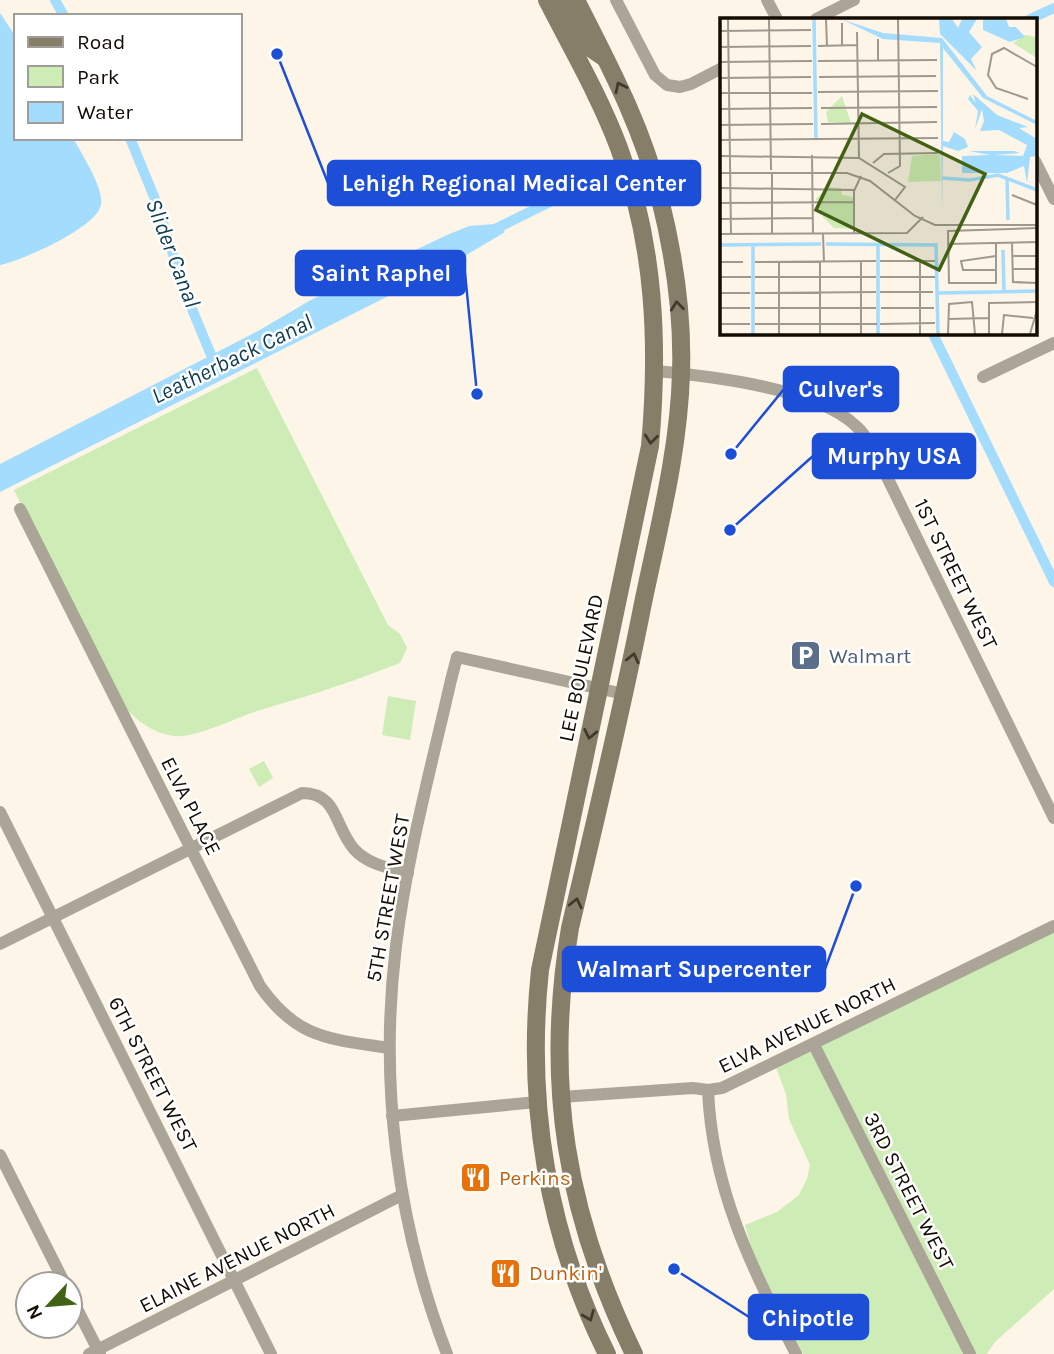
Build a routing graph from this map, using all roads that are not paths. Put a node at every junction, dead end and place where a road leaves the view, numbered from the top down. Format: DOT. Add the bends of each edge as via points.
graph roads {
  1 [pos="547,0"];
  2 [pos="561,0"];
  3 [pos="576,0"];
  4 [pos="616,0"];
  5 [pos="767,0"];
  6 [pos="854,0"];
  7 [pos="776,18"];
  8 [pos="818,18"];
  9 [pos="605,58"];
  10 [pos="720,69"];
  11 [pos="1036,162"];
  12 [pos="1054,199"];
  13 [pos="1054,343"];
  14 [pos="656,371"];
  15 [pos="681,374"];
  16 [pos="984,377"];
  17 [pos="20,509"];
  18 [pos="600,688"];
  19 [pos="624,694"];
  20 [pos="0,812"];
  21 [pos="1054,818"];
  22 [pos="191,848"];
  23 [pos="408,873"];
  24 [pos="554,904"];
  25 [pos="53,918"];
  26 [pos="1054,926"];
  27 [pos="0,944"];
  28 [pos="814,1045"];
  29 [pos="389,1048"];
  30 [pos="708,1090"];
  31 [pos="561,1097"];
  32 [pos="537,1101"];
  33 [pos="392,1116"];
  34 [pos="0,1155"];
  35 [pos="402,1195"];
  36 [pos="58,1270"];
  37 [pos="234,1280"];
  38 [pos="602,1284"];
  39 [pos="84,1326"];
  40 [pos="95,1352"];
  41 [pos="271,1354"];
  42 [pos="447,1354"];
  43 [pos="607,1354"];
  44 [pos="635,1354"];
  45 [pos="796,1354"];
  46 [pos="970,1354"];
  1 -- 14 [label="main road, LEE BOULEVARD" via="600,103 635,196 650,271"];
  2 -- 9 [label="main road" via="583,43"];
  3 -- 9 [label="main road"];
  4 -- 10 [label="street" via="656,75 667,85 691,85"];
  5 -- 7 [label="street"];
  6 -- 8 [label="street"];
  15 -- 9 [label="main road, one-way" via="673,262 660,200 637,124"];
  11 -- 12 [label="street"];
  13 -- 16 [label="street"];
  14 -- 15 [label="street, 1ST STREET WEST"];
  14 -- 18 [label="main road, LEE BOULEVARD, one-way" via="650,446"];
  19 -- 15 [label="main road, one-way" via="675,442"];
  15 -- 21 [label="street, 1ST STREET WEST" via="820,402 847,418 866,437"];
  17 -- 22 [label="street, ELVA PLACE"];
  18 -- 19 [label="street, 5TH STREET WEST"];
  18 -- 23 [label="street, 5TH STREET WEST" via="457,657"];
  18 -- 24 [label="main road, LEE BOULEVARD, one-way"];
  31 -- 19 [label="main road, one-way" via="564,962"];
  20 -- 25 [label="street, 6TH STREET WEST"];
  22 -- 23 [label="street" via="302,793 317,793 327,801 354,850 366,859"];
  22 -- 25 [label="street"];
  22 -- 29 [label="street, ELVA PLACE" via="253,974 281,1012 300,1028 325,1038"];
  23 -- 29 [label="street, 5TH STREET WEST" via="394,958"];
  24 -- 31 [label="main road" via="558,915 547,1001 548,1082"];
  24 -- 32 [label="main road, LEE BOULEVARD" via="537,1004"];
  25 -- 27 [label="street"];
  25 -- 37 [label="street, 6TH STREET WEST"];
  26 -- 28 [label="street, ELVA AVENUE NORTH"];
  28 -- 30 [label="street, ELVA AVENUE NORTH" via="739,1082"];
  28 -- 46 [label="street, 3RD STREET WEST"];
  29 -- 33 [label="street, 5TH STREET WEST"];
  30 -- 31 [label="street, ELVA AVENUE NORTH"];
  30 -- 45 [label="street" via="718,1171 736,1229"];
  31 -- 38 [label="main road" via="576,1195"];
  32 -- 33 [label="street"];
  32 -- 38 [label="main road" via="550,1121 581,1267"];
  32 -- 43 [label="main road, LEE BOULEVARD, one-way" via="543,1156 563,1245"];
  33 -- 35 [label="street, 5TH STREET WEST"];
  34 -- 36 [label="street"];
  35 -- 37 [label="street, ELAINE AVENUE NORTH"];
  35 -- 42 [label="street, 5TH STREET WEST"];
  37 -- 40 [label="street, ELAINE AVENUE NORTH"];
  37 -- 41 [label="street, 6TH STREET WEST"];
  38 -- 44 [label="main road"];
  39 -- 40 [label="street"];
}
